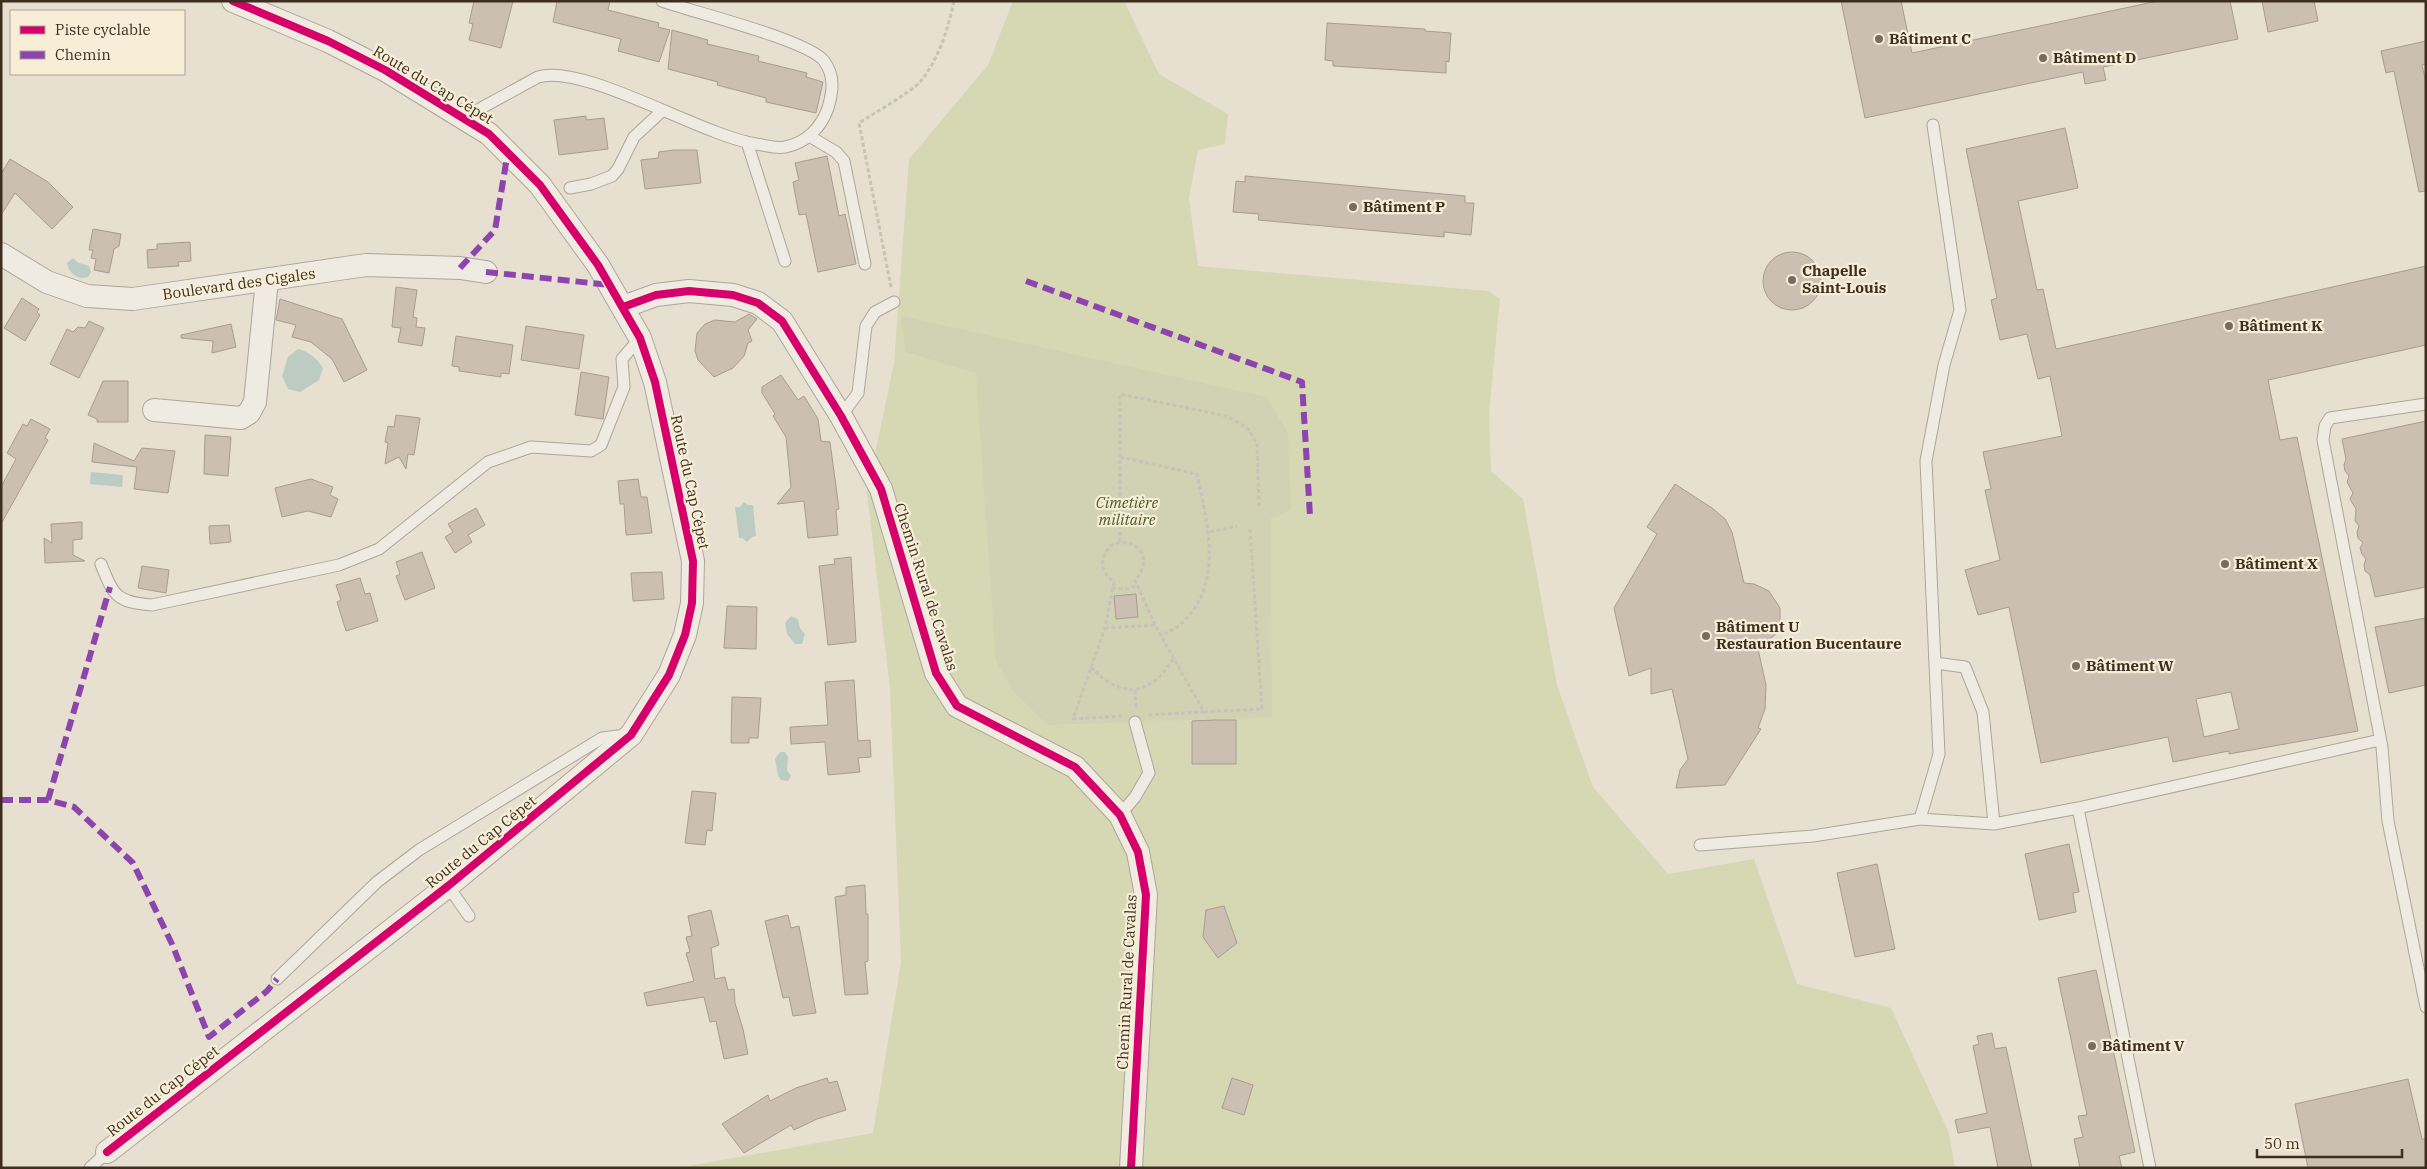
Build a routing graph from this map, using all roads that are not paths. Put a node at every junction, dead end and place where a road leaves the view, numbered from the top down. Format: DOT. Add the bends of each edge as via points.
graph roads {
  1 [pos="233,1"];
  2 [pos="662,1"];
  3 [pos="662,111"];
  4 [pos="463,118"];
  5 [pos="1933,125"];
  6 [pos="809,136"];
  7 [pos="747,142"];
  8 [pos="570,188"];
  9 [pos="1,254"];
  10 [pos="785,261"];
  11 [pos="865,264"];
  12 [pos="486,272"];
  13 [pos="267,280"];
  14 [pos="894,302"];
  15 [pos="623,307"];
  16 [pos="640,338"];
  17 [pos="2426,404"];
  18 [pos="154,410"];
  19 [pos="841,416"];
  20 [pos="101,564"];
  21 [pos="1935,663"];
  22 [pos="1131,719"];
  23 [pos="631,735"];
  24 [pos="2380,740"];
  25 [pos="2078,808"];
  26 [pos="1120,815"];
  27 [pos="1920,819"];
  28 [pos="1994,824"];
  29 [pos="1700,845"];
  30 [pos="448,886"];
  31 [pos="469,916"];
  32 [pos="278,979"];
  33 [pos="2426,1007"];
  34 [pos="107,1152"];
  35 [pos="90,1168"];
  36 [pos="1131,1168"];
  37 [pos="2150,1168"];
  1 -- 4 [label="street, Route du Cap Cépet" via="328,41 385,70"];
  2 -- 6 [label="lane" via="816,52 831,73 833,86 825,116"];
  3 -- 4 [label="lane" via="580,79 550,73"];
  3 -- 7 [label="lane" via="709,131"];
  3 -- 8 [label="lane" via="634,137 612,176"];
  4 -- 15 [label="street, Route du Cap Cépet" via="495,140 540,186 598,265"];
  5 -- 21 [label="lane" via="1960,310 1944,365 1926,462"];
  6 -- 7 [label="lane" via="781,148"];
  6 -- 11 [label="lane" via="836,152 844,161"];
  7 -- 10 [label="lane"];
  9 -- 13 [label="street, Boulevard des Cigales" via="47,282 87,296 132,299"];
  12 -- 13 [label="street, Boulevard des Cigales" via="460,268 366,266"];
  13 -- 18 [label="street" via="255,402 249,413 240,418"];
  14 -- 19 [label="lane" via="875,312 866,326 858,393"];
  15 -- 16 [label="street, Route du Cap Cépet"];
  15 -- 19 [label="street, Chemin Rural de Cavalas" via="656,295 689,291 733,295 758,303 782,321"];
  16 -- 20 [label="lane" via="622,358 624,387 602,445 591,451 531,448 488,462 379,549 363,556 339,565 152,605 126,602 110,587"];
  16 -- 23 [label="street, Route du Cap Cépet" via="655,382 692,561 692,603 685,635 669,675"];
  17 -- 24 [label="lane" via="2330,418 2323,440"];
  19 -- 26 [label="street, Chemin Rural de Cavalas" via="881,489 936,673 957,706 1074,766"];
  21 -- 27 [label="lane" via="1939,754"];
  21 -- 28 [label="lane" via="1965,668 1983,712"];
  22 -- 26 [label="lane" via="1149,773"];
  23 -- 30 [label="street, Route du Cap Cépet"];
  23 -- 32 [label="lane" via="602,738 419,850 377,882"];
  24 -- 25 [label="lane"];
  24 -- 33 [label="lane" via="2388,821"];
  25 -- 28 [label="lane"];
  25 -- 37 [label="lane"];
  26 -- 36 [label="street, Chemin Rural de Cavalas" via="1138,852 1146,895"];
  27 -- 28 [label="lane"];
  27 -- 29 [label="lane" via="1813,836"];
  30 -- 31 [label="lane"];
  30 -- 34 [label="street, Route du Cap Cépet"];
  34 -- 35 [label="lane"];
}
